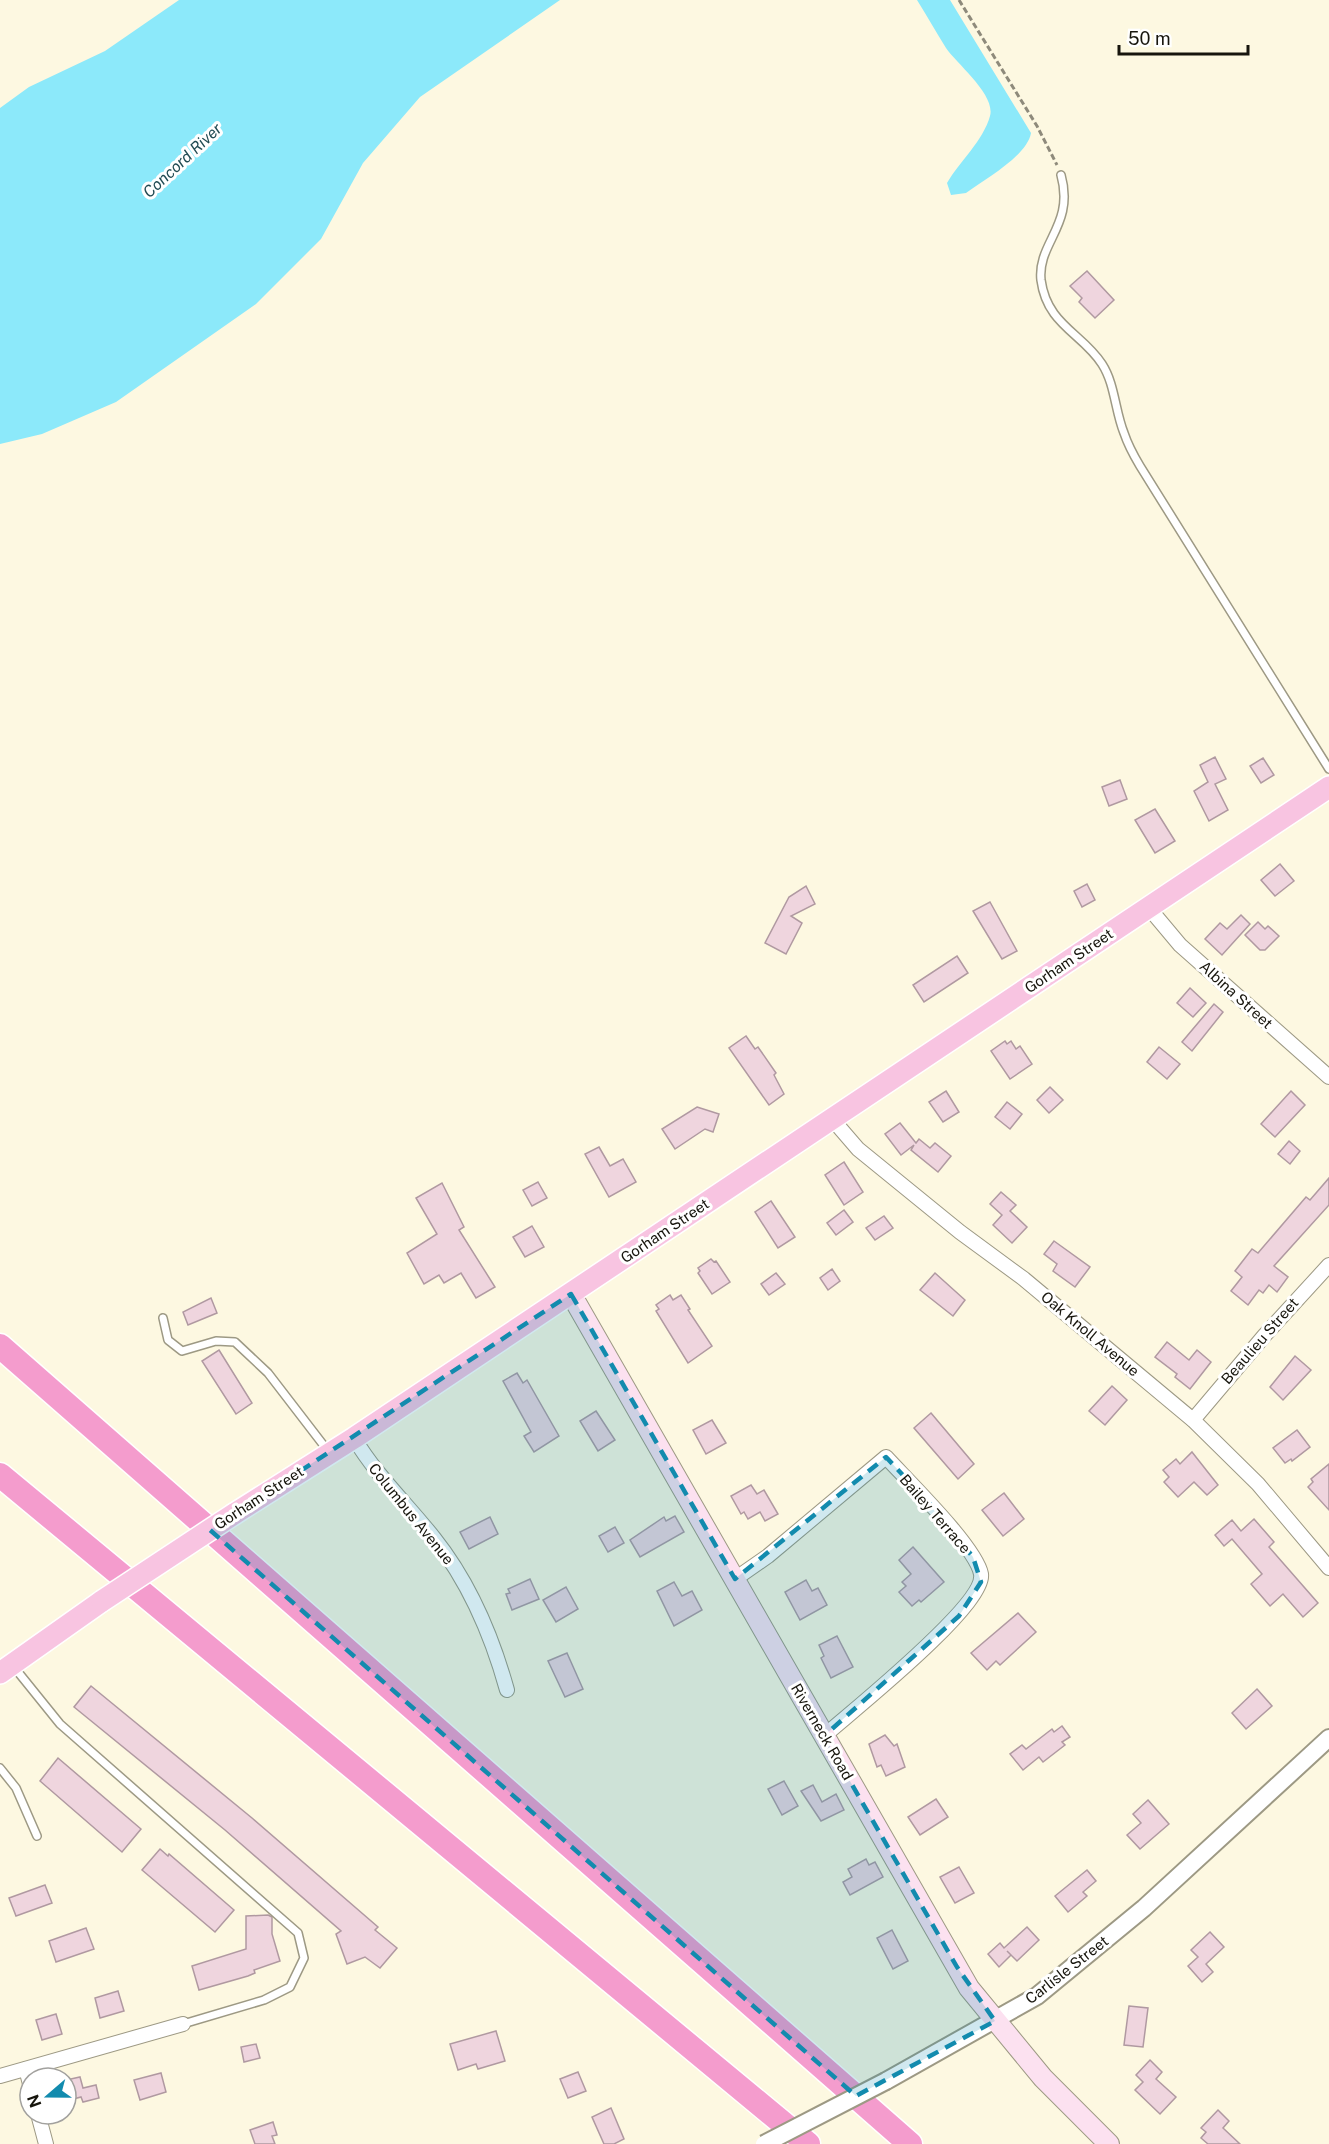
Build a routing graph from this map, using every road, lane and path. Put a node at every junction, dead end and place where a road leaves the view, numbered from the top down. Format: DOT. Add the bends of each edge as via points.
graph roads {
  1 [pos="959,0"];
  2 [pos="1061,175"];
  3 [pos="1329,769"];
  4 [pos="1329,787"];
  5 [pos="1149,908"];
  6 [pos="1329,1077"];
  7 [pos="833,1120"];
  8 [pos="1329,1265"];
  9 [pos="571,1293"];
  10 [pos="163,1318"];
  11 [pos="0,1346"];
  12 [pos="1193,1420"];
  13 [pos="354,1438"];
  14 [pos="329,1454"];
  15 [pos="0,1475"];
  16 [pos="1329,1568"];
  17 [pos="735,1579"];
  18 [pos="6,1669"];
  19 [pos="507,1690"];
  20 [pos="824,1736"];
  21 [pos="1329,1738"];
  22 [pos="0,1768"];
  23 [pos="37,1836"];
  24 [pos="995,2021"];
  25 [pos="183,2024"];
  26 [pos="36,2066"];
  27 [pos="18,2071"];
  28 [pos="0,2076"];
  29 [pos="41,2126"];
  30 [pos="46,2144"];
  31 [pos="764,2144"];
  32 [pos="808,2144"];
  33 [pos="910,2144"];
  34 [pos="1108,2144"];
  1 -- 2 [label="path" via="1037,126"];
  2 -- 3 [label="lane" via="1065,189 1063,213 1041,270 1047,299 1065,329 1100,361 1110,382 1123,433 1140,466"];
  4 -- 5 [label="main road, Gorham Street"];
  5 -- 6 [label="street, Albina Street" via="1180,945"];
  5 -- 7 [label="main road, Gorham Street"];
  7 -- 9 [label="main road, Gorham Street"];
  7 -- 12 [label="street, Oak Knoll Avenue" via="858,1149 1024,1279"];
  8 -- 12 [label="street, Beaulieu Street"];
  9 -- 13 [label="main road, Gorham Street"];
  9 -- 17 [label="main road, Riverneck Road"];
  10 -- 14 [label="lane" via="168,1340 182,1351 216,1341 235,1342 268,1373"];
  11 -- 33 [label="highway"];
  12 -- 16 [label="street, Oak Knoll Avenue" via="1258,1484"];
  13 -- 14 [label="main road, Gorham Street"];
  13 -- 19 [label="street, Columbus Avenue" via="371,1465 458,1573 492,1644"];
  14 -- 18 [label="main road, Gorham Street, bridge" via="102,1601"];
  15 -- 32 [label="highway"];
  17 -- 20 [label="main road, Riverneck Road"];
  17 -- 20 [label="street, Bailey Terrace" via="886,1457 948,1525 978,1566 981,1582 958,1616"];
  18 -- 25 [label="lane" via="60,1724 298,1933 304,1958 290,1987 264,2000"];
  20 -- 24 [label="main road, Riverneck Road" via="957,1967"];
  21 -- 24 [label="street, Carlisle Street" via="1120,1928 1036,1996"];
  22 -- 23 [label="lane" via="16,1788"];
  24 -- 31 [label="street, Carlisle Street, bridge"];
  24 -- 34 [label="main road, Riverneck Road" via="1043,2078"];
  25 -- 26 [label="street"];
  27 -- 28 [label="street"];
  29 -- 30 [label="street"];
}
